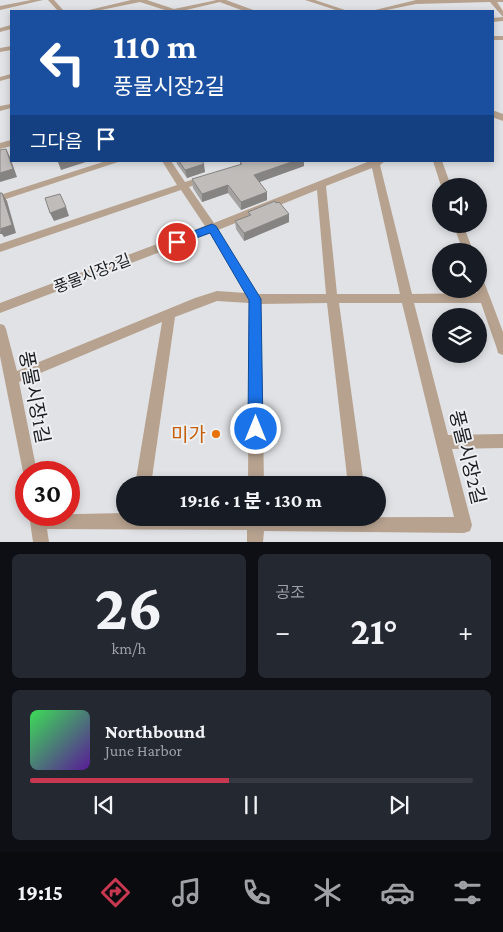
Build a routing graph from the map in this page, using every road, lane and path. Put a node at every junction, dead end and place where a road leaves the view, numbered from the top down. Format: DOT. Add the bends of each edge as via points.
graph roads {
  1 [pos="40,0"];
  2 [pos="51,0"];
  3 [pos="140,0"];
  4 [pos="308,0"];
  5 [pos="447,0"];
  6 [pos="492,0"];
  7 [pos="503,0"];
  8 [pos="226,1"];
  9 [pos="406,2"];
  10 [pos="0,8"];
  11 [pos="60,10"];
  12 [pos="93,10"];
  13 [pos="171,10"];
  14 [pos="179,10"];
  15 [pos="249,10"];
  16 [pos="342,10"];
  17 [pos="378,10"];
  18 [pos="503,15"];
  19 [pos="114,162"];
  20 [pos="167,162"];
  21 [pos="377,162"];
  22 [pos="437,162"];
  23 [pos="218,174"];
  24 [pos="443,178"];
  25 [pos="321,185"];
  26 [pos="183,186"];
  27 [pos="0,198"];
  28 [pos="212,228"];
  29 [pos="0,248"];
  30 [pos="484,298"];
  31 [pos="255,299"];
  32 [pos="332,299"];
  33 [pos="407,299"];
  34 [pos="0,308"];
  35 [pos="169,314"];
  36 [pos="0,329"];
  37 [pos="503,349"];
  38 [pos="12,379"];
  39 [pos="503,441"];
  40 [pos="444,442"];
  41 [pos="27,461"];
  42 [pos="144,476"];
  43 [pos="256,476"];
  44 [pos="355,476"];
  45 [pos="80,518"];
  46 [pos="116,518"];
  47 [pos="386,522"];
  48 [pos="39,526"];
  49 [pos="256,526"];
  50 [pos="41,542"];
  51 [pos="255,542"];
  1 -- 10 [label="street"];
  2 -- 11 [label="street"];
  3 -- 12 [label="street"];
  3 -- 13 [label="street"];
  4 -- 16 [label="street"];
  5 -- 6 [label="street"];
  5 -- 9 [label="street"];
  6 -- 7 [label="street"];
  6 -- 18 [label="street"];
  8 -- 14 [label="street"];
  8 -- 15 [label="street"];
  9 -- 17 [label="street"];
  19 -- 27 [label="street"];
  20 -- 26 [label="street"];
  21 -- 25 [label="street, 풍물시장2길"];
  21 -- 33 [label="street, 풍물시장2길"];
  22 -- 24 [label="street"];
  23 -- 26 [label="street"];
  25 -- 28 [label="street, 풍물시장2길"];
  25 -- 32 [label="street"];
  26 -- 28 [label="street"];
  26 -- 29 [label="street"];
  28 -- 31 [label="street"];
  28 -- 34 [label="street, 풍물시장2길"];
  30 -- 33 [label="street"];
  30 -- 37 [label="street"];
  31 -- 32 [label="street"];
  31 -- 35 [label="street" via="217,296"];
  31 -- 43 [label="street"];
  32 -- 33 [label="street"];
  32 -- 44 [label="street"];
  33 -- 40 [label="street, 풍물시장2길"];
  35 -- 38 [label="street"];
  35 -- 42 [label="street"];
  36 -- 38 [label="street, 풍물시장1길"];
  38 -- 41 [label="street, 풍물시장1길"];
  39 -- 40 [label="street"];
  40 -- 47 [label="street, 풍물시장2길" via="464,525"];
  45 -- 46 [label="street, 풍물시장2길"];
  48 -- 50 [label="street"];
  49 -- 51 [label="street"];
}
